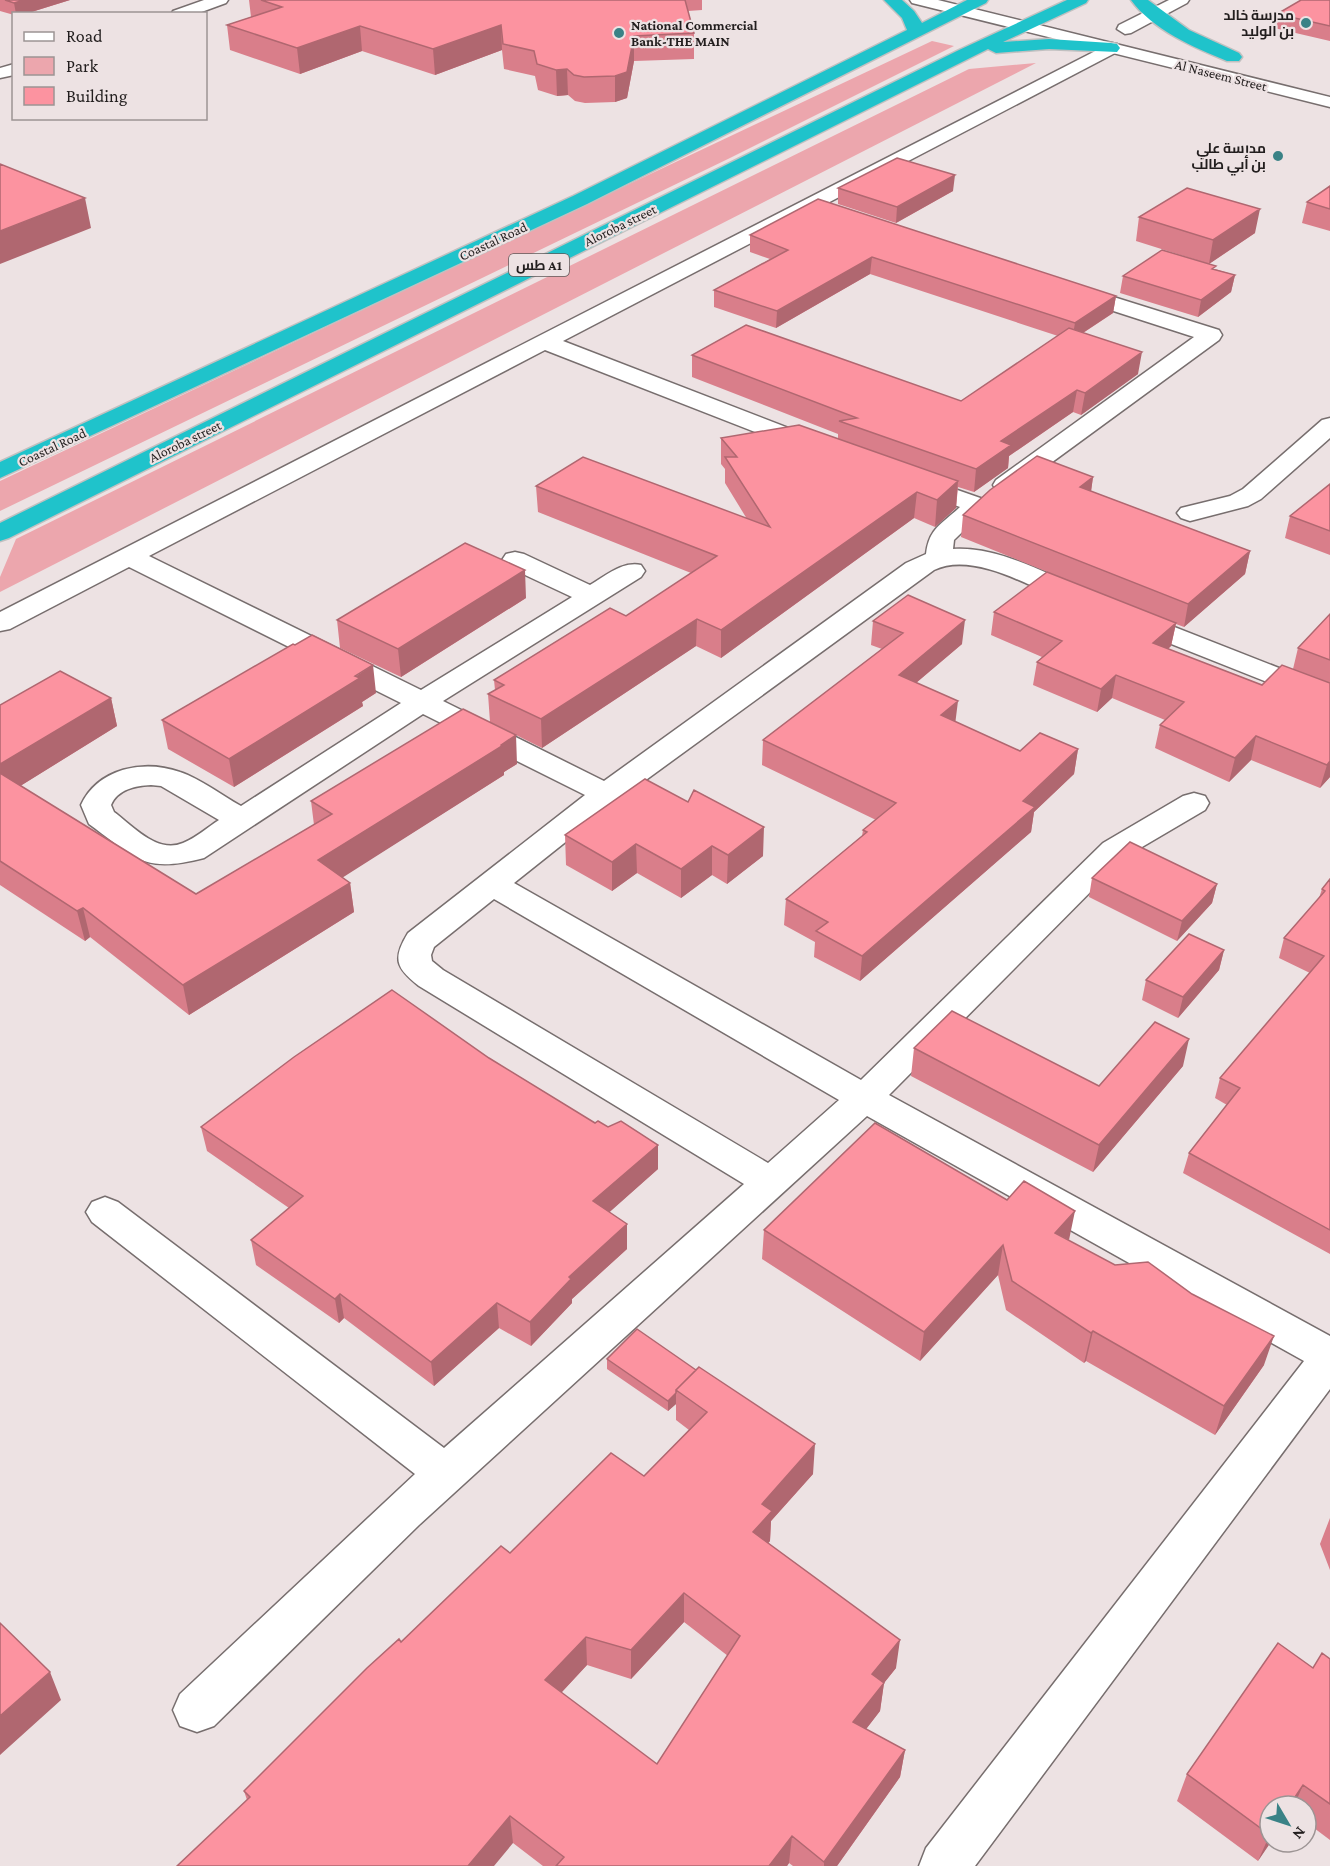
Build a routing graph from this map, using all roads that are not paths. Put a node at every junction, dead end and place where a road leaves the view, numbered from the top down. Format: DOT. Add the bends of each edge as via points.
graph roads {
  1 [pos="220,0"];
  2 [pos="892,0"];
  3 [pos="918,0"];
  4 [pos="1139,0"];
  5 [pos="1181,0"];
  6 [pos="990,1"];
  7 [pos="1076,9"];
  8 [pos="957,10"];
  9 [pos="185,12"];
  10 [pos="1154,14"];
  11 [pos="1023,17"];
  12 [pos="1104,25"];
  13 [pos="1125,29"];
  14 [pos="916,33"];
  15 [pos="1112,48"];
  16 [pos="964,54"];
  17 [pos="1233,57"];
  18 [pos="1255,63"];
  19 [pos="1330,102"];
  20 [pos="808,204"];
  21 [pos="842,215"];
  22 [pos="1056,285"];
  23 [pos="546,342"];
  24 [pos="1330,425"];
  25 [pos="830,452"];
  26 [pos="0,471"];
  27 [pos="896,477"];
  28 [pos="977,505"];
  29 [pos="1190,513"];
  30 [pos="0,534"];
  31 [pos="128,556"];
  32 [pos="939,558"];
  33 [pos="515,560"];
  34 [pos="632,571"];
  35 [pos="591,596"];
  36 [pos="0,623"];
  37 [pos="1330,698"];
  38 [pos="422,702"];
  39 [pos="606,794"];
  40 [pos="1194,803"];
  41 [pos="242,820"];
  42 [pos="492,884"];
  43 [pos="864,1098"];
  44 [pos="772,1182"];
  45 [pos="105,1212"];
  46 [pos="1330,1357"];
  47 [pos="446,1474"];
  48 [pos="197,1710"];
  49 [pos="944,1866"];
  1 -- 9 [label="street"];
  2 -- 14 [label="highway" via="910,16"];
  3 -- 8 [label="street, Al Naseem Street"];
  4 -- 10 [label="highway"];
  5 -- 10 [label="street"];
  6 -- 8 [label="highway, Coastal Road / طس A1"];
  7 -- 11 [label="highway, Aloroba street / طس A1"];
  8 -- 11 [label="street, Al Naseem Street"];
  8 -- 14 [label="highway, Coastal Road / طس A1"];
  10 -- 13 [label="street"];
  10 -- 17 [label="highway" via="1181,33"];
  11 -- 15 [label="street, Al Naseem Street"];
  11 -- 16 [label="highway, Aloroba street / طس A1"];
  12 -- 13 [label="street, Al Naseem Street"];
  13 -- 17 [label="street, Al Naseem Street"];
  14 -- 26 [label="highway, Coastal Road / طس A1" via="580,200"];
  15 -- 16 [label="highway" via="1019,45"];
  15 -- 19 [label="street, Al Naseem Street"];
  15 -- 20 [label="street"];
  16 -- 30 [label="highway, Aloroba street / طس A1"];
  17 -- 18 [label="street, Al Naseem Street"];
  20 -- 21 [label="street"];
  20 -- 23 [label="street"];
  22 -- 28 [label="street" via="1211,335"];
  23 -- 25 [label="street"];
  23 -- 31 [label="street"];
  24 -- 29 [label="street" via="1252,494"];
  27 -- 28 [label="street"];
  28 -- 32 [label="street" via="941,537"];
  31 -- 36 [label="street"];
  31 -- 38 [label="street"];
  32 -- 37 [label="street" via="966,556 991,562"];
  32 -- 39 [label="street" via="915,569"];
  33 -- 35 [label="street"];
  34 -- 35 [label="street"];
  35 -- 38 [label="street"];
  38 -- 39 [label="street"];
  38 -- 41 [label="street"];
  39 -- 42 [label="street"];
  40 -- 43 [label="street" via="1114,850"];
  42 -- 43 [label="street"];
  42 -- 44 [label="street" via="420,941 414,955 416,966"];
  43 -- 44 [label="street"];
  43 -- 46 [label="street"];
  44 -- 47 [label="street"];
  45 -- 47 [label="street"];
  46 -- 49 [label="street"];
  47 -- 48 [label="street"];
}
